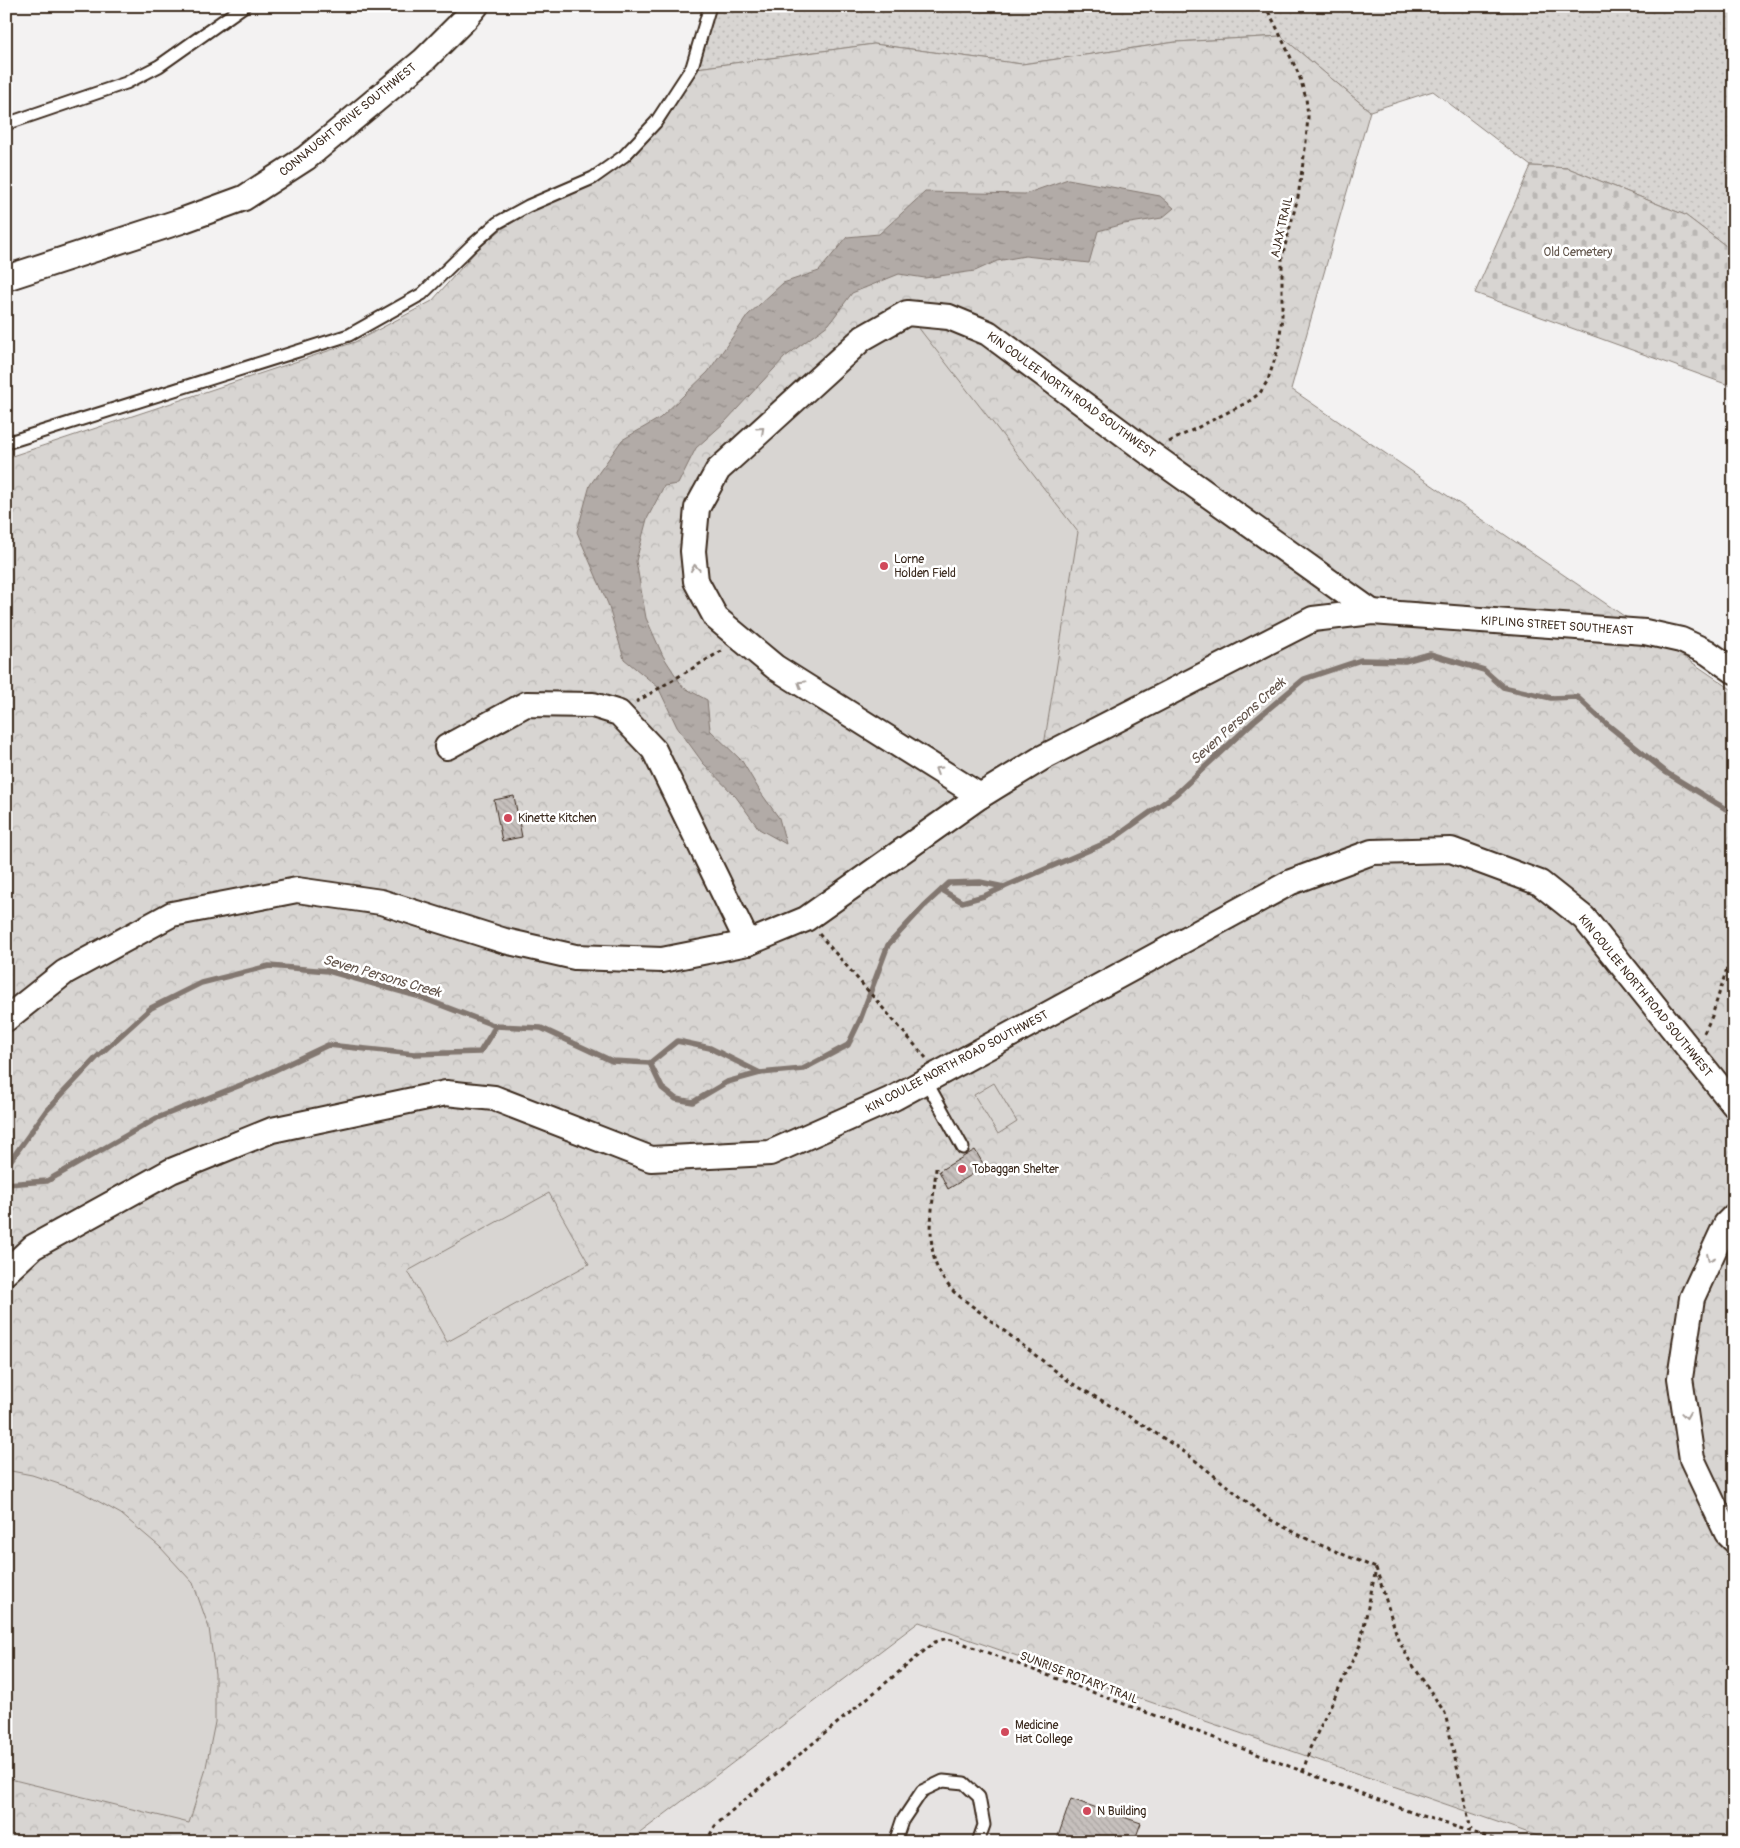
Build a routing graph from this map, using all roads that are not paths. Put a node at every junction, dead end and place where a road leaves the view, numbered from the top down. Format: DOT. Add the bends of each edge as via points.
graph roads {
  1 [pos="244,6"];
  2 [pos="476,6"];
  3 [pos="710,6"];
  4 [pos="6,124"];
  5 [pos="6,278"];
  6 [pos="6,443"];
  7 [pos="1323,579"];
  8 [pos="1372,612"];
  9 [pos="1313,619"];
  10 [pos="1734,671"];
  11 [pos="447,748"];
  12 [pos="980,796"];
  13 [pos="748,943"];
  14 [pos="6,1019"];
  15 [pos="933,1077"];
  16 [pos="1734,1104"];
  17 [pos="963,1148"];
  18 [pos="1734,1216"];
  19 [pos="6,1272"];
  20 [pos="1734,1540"];
  21 [pos="895,1842"];
  22 [pos="978,1842"];
  1 -- 4 [label="lane" via="159,66 126,83"];
  2 -- 5 [label="street, CONNAUGHT DRIVE SOUTHWEST" via="424,60 306,158 244,198"];
  3 -- 6 [label="lane" via="692,67 656,122 624,156 593,178 497,223 422,294 349,335"];
  7 -- 8 [label="street, KIN COULEE NORTH ROAD SOUTHWEST"];
  7 -- 9 [label="street"];
  12 -- 7 [label="street, KIN COULEE NORTH ROAD SOUTHWEST, one-way" via="775,667 716,618 696,581 693,551 697,508 718,470 863,338 907,313 949,316 988,333"];
  8 -- 9 [label="street"];
  8 -- 10 [label="street, KIPLING STREET SOUTHEAST" via="1645,632 1681,640 1707,652"];
  9 -- 12 [label="street" via="1042,758"];
  11 -- 13 [label="street" via="526,704 593,705 619,713 654,750"];
  12 -- 13 [label="street" via="806,919"];
  13 -- 14 [label="street" via="662,960 575,957 505,941 381,902 297,890 172,914 65,972"];
  15 -- 16 [label="street, KIN COULEE NORTH ROAD SOUTHWEST" via="1291,882 1372,852 1451,850 1540,883 1584,918"];
  15 -- 17 [label="lane"];
  15 -- 19 [label="street, KIN COULEE NORTH ROAD SOUTHWEST" via="894,1098 770,1153 651,1159 494,1098 446,1093 436,1095 272,1130 253,1137 171,1171 33,1246"];
  18 -- 20 [label="street, one-way" via="1726,1224 1692,1298 1680,1378 1692,1459 1727,1533"];
  21 -- 22 [label="lane" via="902,1821 922,1791 943,1780 964,1783 978,1797 984,1825"];
}
